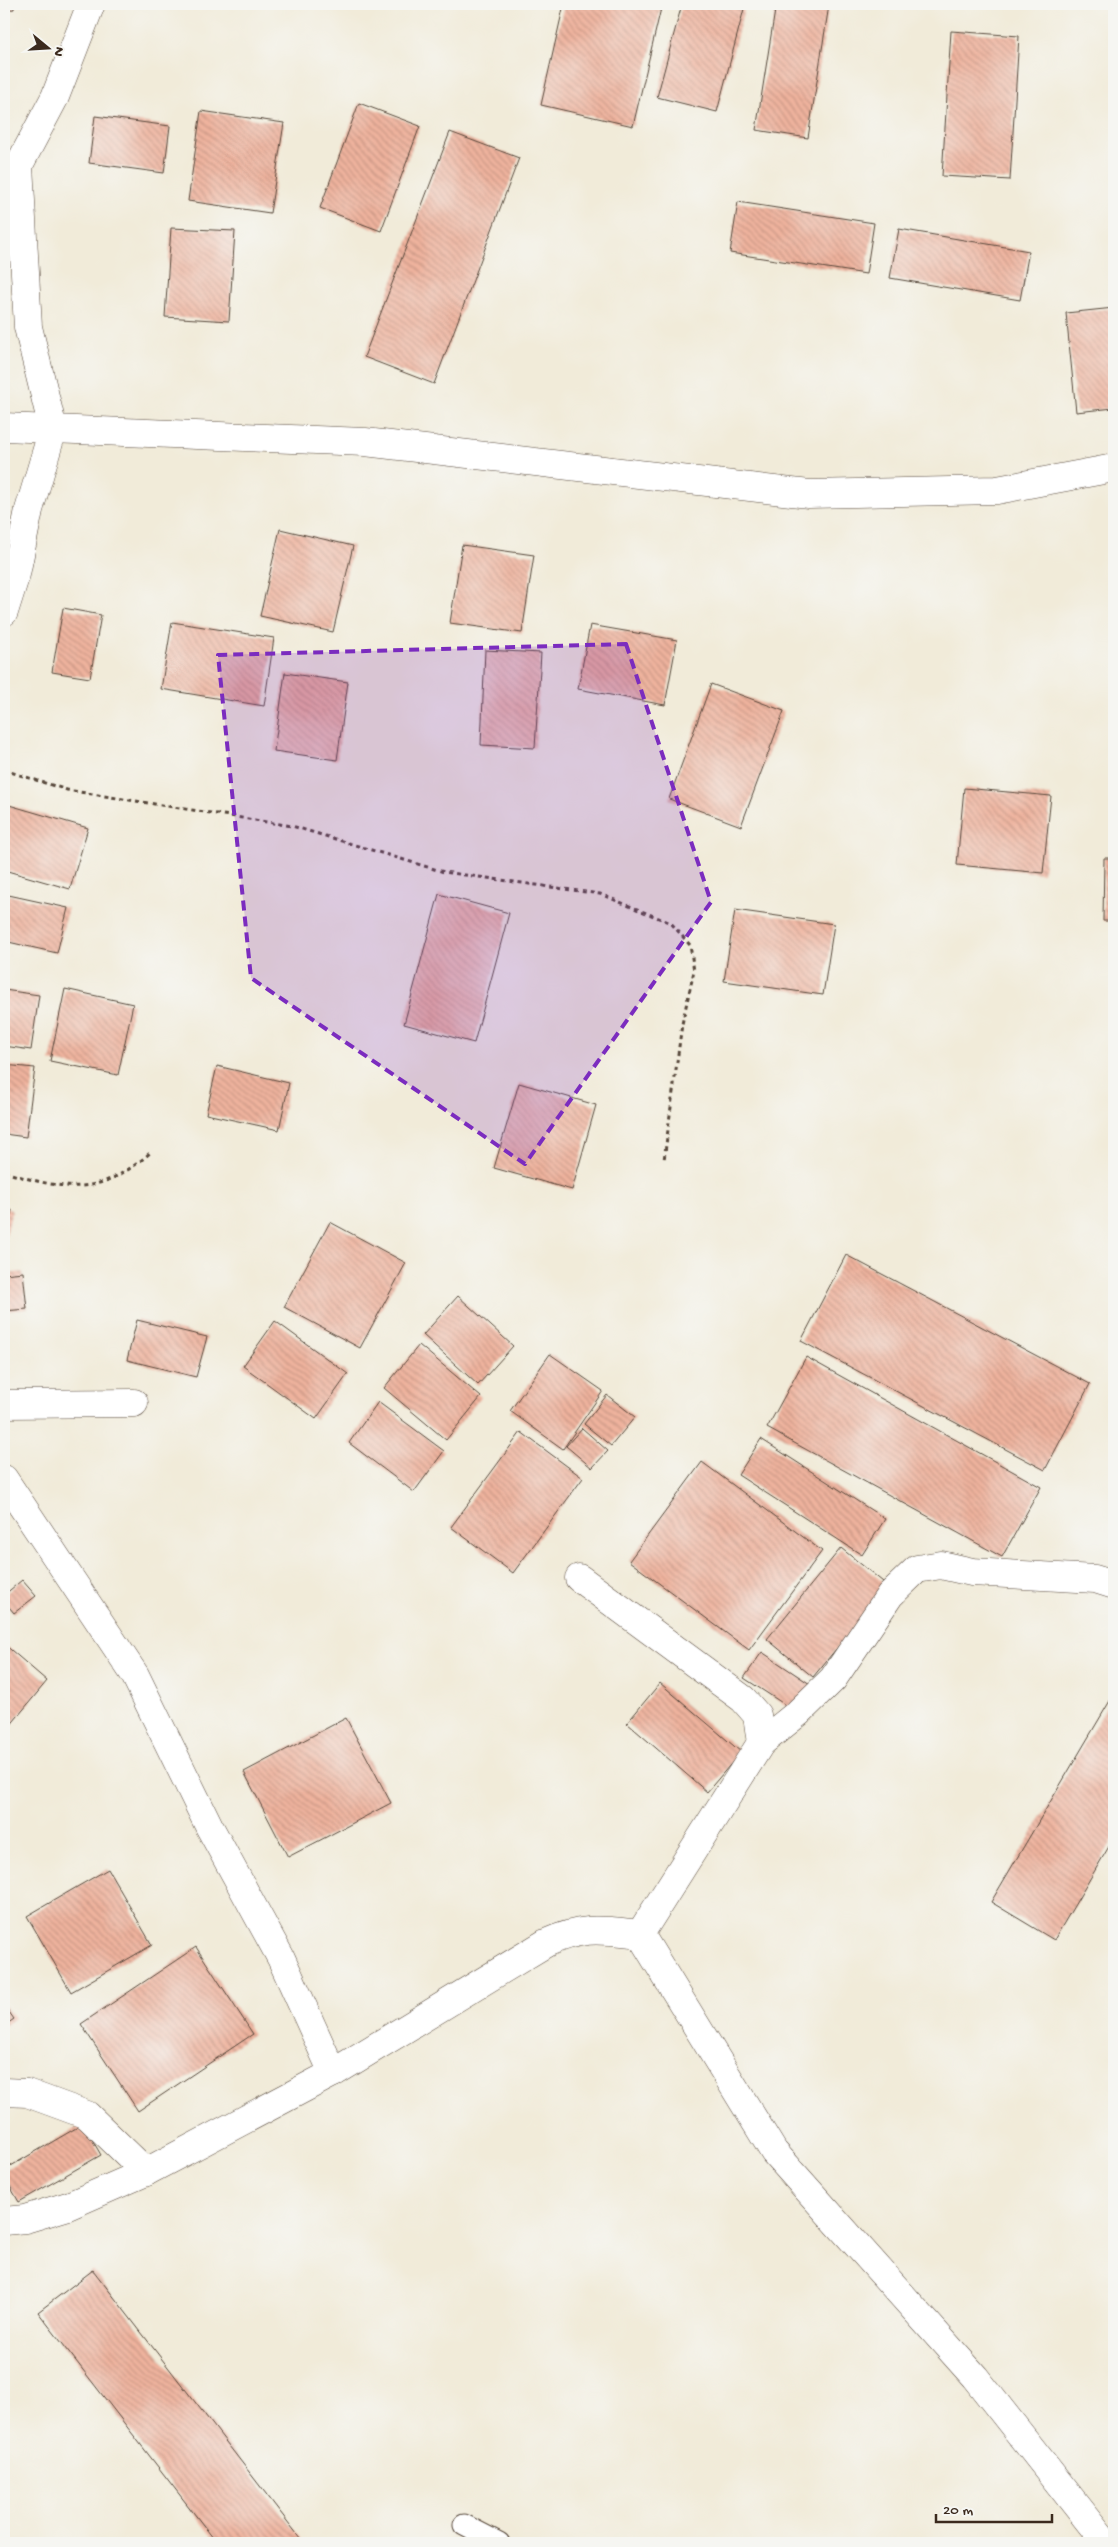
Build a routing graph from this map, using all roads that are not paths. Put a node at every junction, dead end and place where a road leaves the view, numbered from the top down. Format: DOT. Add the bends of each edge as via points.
graph roads {
  1 [pos="91,4"];
  2 [pos="4,427"];
  3 [pos="53,429"];
  4 [pos="1114,468"];
  5 [pos="4,612"];
  6 [pos="134,1403"];
  7 [pos="4,1404"];
  8 [pos="4,1479"];
  9 [pos="579,1578"];
  10 [pos="1114,1585"];
  11 [pos="761,1743"];
  12 [pos="640,1934"];
  13 [pos="333,2073"];
  14 [pos="4,2092"];
  15 [pos="146,2172"];
  16 [pos="4,2221"];
  17 [pos="464,2525"];
  18 [pos="499,2543"];
  19 [pos="1106,2543"];
  1 -- 3 [label="street" via="55,96 19,165 28,328"];
  2 -- 3 [label="street"];
  3 -- 4 [label="street" via="365,442 809,494 997,490"];
  3 -- 5 [label="street"];
  6 -- 7 [label="street"];
  8 -- 13 [label="street" via="135,1675 209,1826 281,1958"];
  9 -- 11 [label="street" via="743,1699 757,1715"];
  10 -- 11 [label="street" via="1096,1579 972,1572 941,1565 917,1569 890,1595 833,1679 798,1714"];
  11 -- 12 [label="street"];
  12 -- 13 [label="street" via="594,1930 569,1932"];
  12 -- 19 [label="street" via="774,2152 976,2377"];
  13 -- 15 [label="street"];
  14 -- 15 [label="street" via="28,2093 87,2115"];
  15 -- 16 [label="street" via="68,2206 25,2219"];
  17 -- 18 [label="lane"];
}
